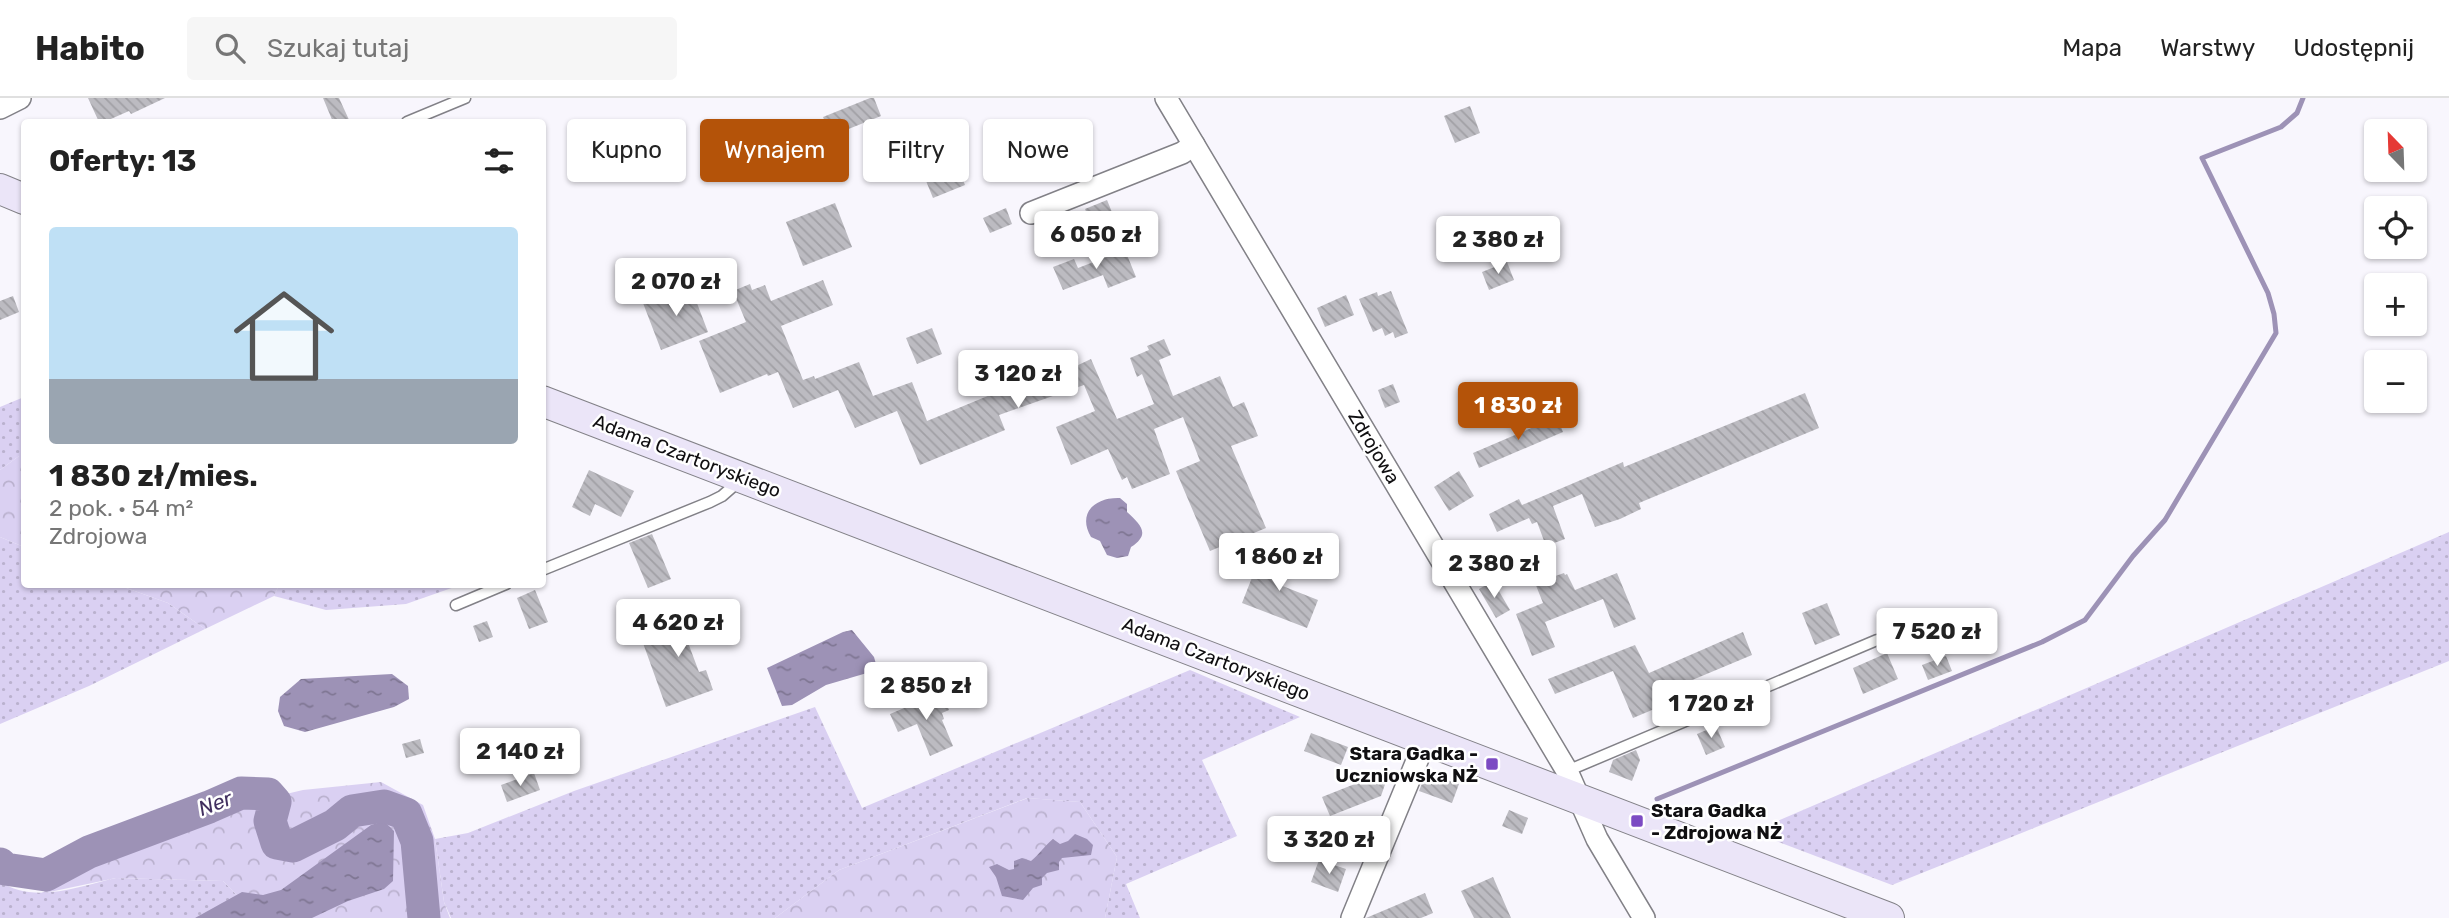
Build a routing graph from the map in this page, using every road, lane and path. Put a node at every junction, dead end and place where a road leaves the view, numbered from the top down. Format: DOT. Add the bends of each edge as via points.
graph roads {
  1 [pos="20,98"];
  2 [pos="465,98"];
  3 [pos="1166,98"];
  4 [pos="0,108"];
  5 [pos="414,119"];
  6 [pos="1194,145"];
  7 [pos="0,190"];
  8 [pos="21,198"];
  9 [pos="1031,213"];
  10 [pos="546,403"];
  11 [pos="743,478"];
  12 [pos="546,568"];
  13 [pos="496,588"];
  14 [pos="456,604"];
  15 [pos="1877,640"];
  16 [pos="1426,739"];
  17 [pos="1572,784"];
  18 [pos="1352,918"];
  19 [pos="1644,918"];
  20 [pos="1889,918"];
  1 -- 4 [label="street"];
  2 -- 5 [label="lane"];
  3 -- 6 [label="street, Zdrojowa"];
  6 -- 9 [label="street"];
  6 -- 17 [label="street, Zdrojowa"];
  7 -- 8 [label="street"];
  10 -- 11 [label="street, Adama Czartoryskiego"];
  11 -- 12 [label="lane" via="710,502"];
  11 -- 16 [label="street, Adama Czartoryskiego"];
  13 -- 14 [label="lane"];
  15 -- 17 [label="lane"];
  16 -- 17 [label="street, Adama Czartoryskiego"];
  16 -- 18 [label="street"];
  17 -- 19 [label="street, Zdrojowa" via="1597,839"];
  17 -- 20 [label="street, Adama Czartoryskiego"];
}
